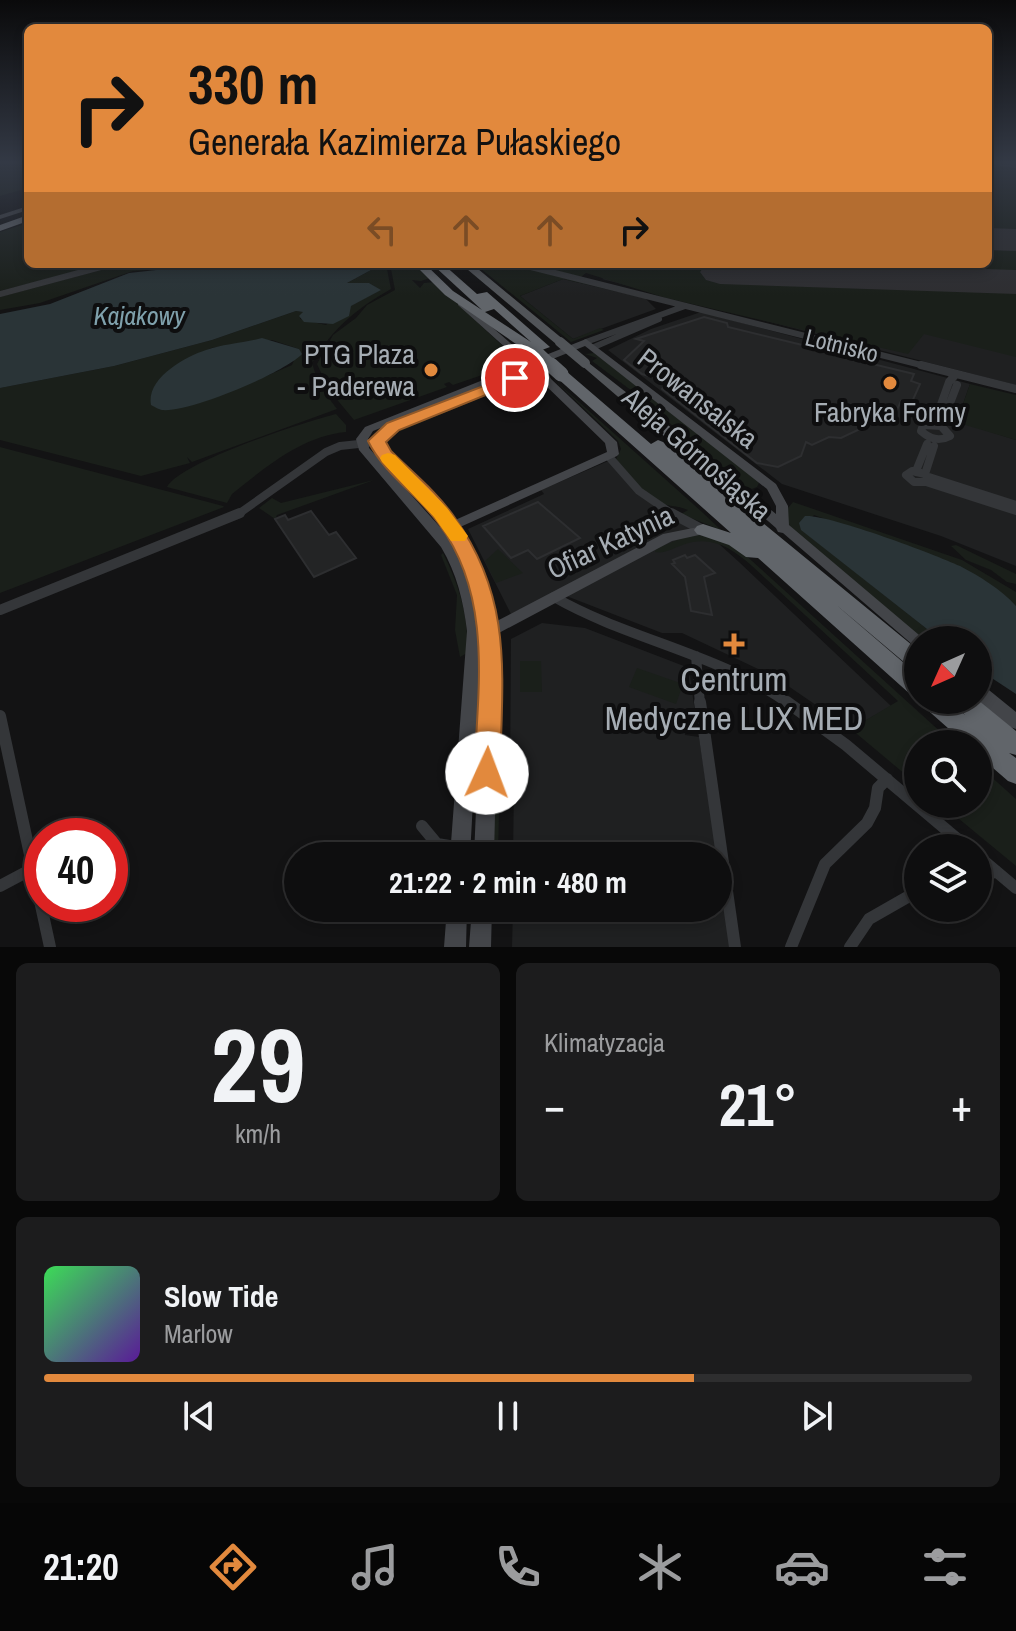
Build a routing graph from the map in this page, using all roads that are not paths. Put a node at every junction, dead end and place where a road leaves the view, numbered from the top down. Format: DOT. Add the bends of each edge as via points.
graph roads {
  1 [pos="24,217"];
  2 [pos="0,225"];
  3 [pos="97,268"];
  4 [pos="423,268"];
  5 [pos="442,268"];
  6 [pos="452,268"];
  7 [pos="471,268"];
  8 [pos="535,268"];
  9 [pos="449,293"];
  10 [pos="0,294"];
  11 [pos="667,301"];
  12 [pos="689,307"];
  13 [pos="669,310"];
  14 [pos="590,344"];
  15 [pos="541,350"];
  16 [pos="565,371"];
  17 [pos="953,381"];
  18 [pos="1016,389"];
  19 [pos="938,425"];
  20 [pos="664,429"];
  21 [pos="932,441"];
  22 [pos="377,443"];
  23 [pos="361,444"];
  24 [pos="612,453"];
  25 [pos="925,476"];
  26 [pos="759,477"];
  27 [pos="740,490"];
  28 [pos="1016,505"];
  29 [pos="1016,511"];
  30 [pos="444,530"];
  31 [pos="703,530"];
  32 [pos="780,536"];
  33 [pos="806,589"];
  34 [pos="554,597"];
  35 [pos="0,610"];
  36 [pos="904,630"];
  37 [pos="483,631"];
  38 [pos="904,649"];
  39 [pos="696,656"];
  40 [pos="904,676"];
  41 [pos="992,702"];
  42 [pos="947,714"];
  43 [pos="979,714"];
  44 [pos="0,716"];
  45 [pos="1016,722"];
  46 [pos="1016,745"];
  47 [pos="1016,773"];
  48 [pos="887,779"];
  49 [pos="422,826"];
  50 [pos="24,831"];
  51 [pos="952,834"];
  52 [pos="433,842"];
  53 [pos="461,842"];
  54 [pos="484,842"];
  55 [pos="992,868"];
  56 [pos="996,871"];
  57 [pos="24,873"];
  58 [pos="992,873"];
  59 [pos="0,886"];
  60 [pos="1016,888"];
  61 [pos="904,898"];
  62 [pos="44,922"];
  63 [pos="456,922"];
  64 [pos="481,922"];
  65 [pos="50,947"];
  66 [pos="455,947"];
  67 [pos="480,947"];
  68 [pos="735,947"];
  69 [pos="791,947"];
  70 [pos="850,947"];
  1 -- 2 [label="highway"];
  3 -- 10 [label="street"];
  4 -- 9 [label="highway"];
  5 -- 15 [label="highway, Aleja Górnośląska"];
  6 -- 15 [label="highway"];
  7 -- 20 [label="main road, bridge"];
  8 -- 11 [label="street, Lotnisko"];
  9 -- 15 [label="highway"];
  9 -- 24 [label="street, Aleja Górnośląska, bridge" via="581,412 611,442"];
  11 -- 12 [label="street, Lotnisko"];
  11 -- 13 [label="street"];
  12 -- 13 [label="street"];
  12 -- 14 [label="street"];
  12 -- 17 [label="street, Lotnisko" via="922,366"];
  13 -- 14 [label="street"];
  14 -- 22 [label="street" via="393,427"];
  14 -- 23 [label="street" via="379,423"];
  14 -- 26 [label="street, Prowansalska"];
  15 -- 16 [label="highway, Aleja Górnośląska, bridge"];
  16 -- 32 [label="highway, Aleja Górnośląska"];
  16 -- 33 [label="highway, Aleja Górnośląska"];
  17 -- 18 [label="street"];
  17 -- 19 [label="street"];
  19 -- 21 [label="street" via="950,436"];
  19 -- 21 [label="street" via="920,428"];
  20 -- 27 [label="street"];
  20 -- 32 [label="highway"];
  21 -- 25 [label="street"];
  22 -- 23 [label="street"];
  22 -- 30 [label="street"];
  23 -- 30 [label="street"];
  23 -- 35 [label="street" via="326,452 230,518"];
  24 -- 30 [label="street"];
  24 -- 31 [label="street, Ofiar Katynia" via="617,469 658,507"];
  25 -- 28 [label="street"];
  25 -- 29 [label="street"];
  26 -- 27 [label="street" via="765,490"];
  26 -- 32 [label="street, Prowansalska" via="782,506"];
  27 -- 32 [label="street"];
  30 -- 37 [label="street"];
  31 -- 33 [label="highway" via="735,541"];
  31 -- 34 [label="street, Ofiar Katynia" via="680,533"];
  32 -- 36 [label="street"];
  32 -- 38 [label="highway, Aleja Górnośląska"];
  33 -- 40 [label="highway, Aleja Górnośląska"];
  34 -- 37 [label="street, Ofiar Katynia"];
  34 -- 39 [label="street"];
  37 -- 53 [label="street"];
  37 -- 54 [label="street"];
  39 -- 48 [label="street" via="785,700"];
  39 -- 68 [label="street"];
  41 -- 45 [label="street"];
  42 -- 47 [label="highway"];
  43 -- 46 [label="highway"];
  44 -- 50 [label="street"];
  48 -- 51 [label="street"];
  48 -- 69 [label="street" via="878,788 867,823 825,864"];
  49 -- 52 [label="street"];
  55 -- 56 [label="street"];
  56 -- 58 [label="street"];
  56 -- 60 [label="street"];
  57 -- 59 [label="street"];
  61 -- 70 [label="street" via="870,918"];
  62 -- 65 [label="street"];
  63 -- 66 [label="street"];
  64 -- 67 [label="street"];
}
